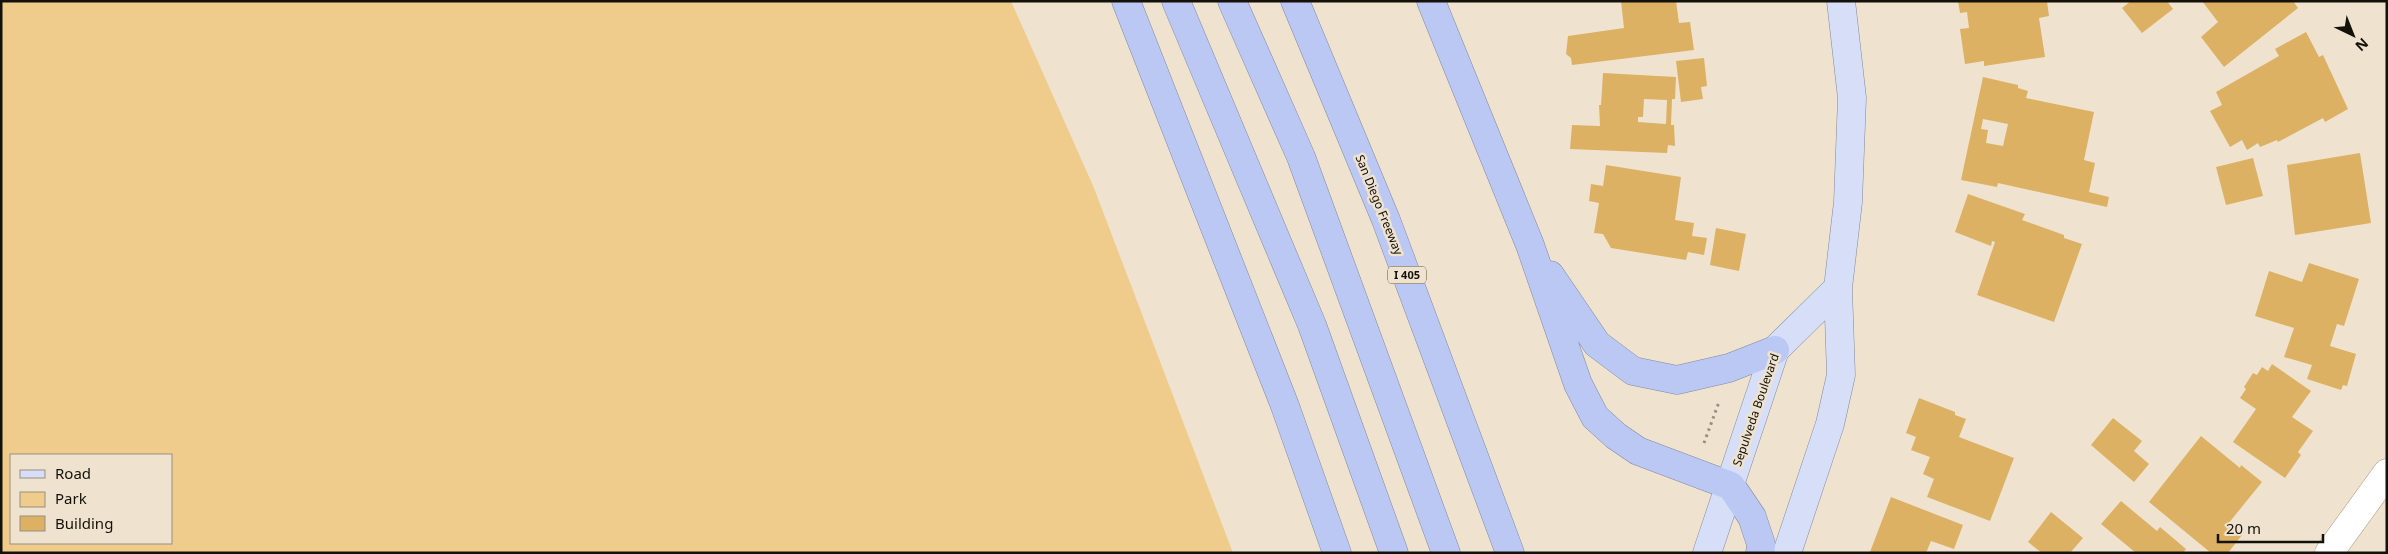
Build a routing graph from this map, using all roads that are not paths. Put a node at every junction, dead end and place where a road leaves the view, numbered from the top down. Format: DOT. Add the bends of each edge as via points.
graph roads {
  1 [pos="1126,1"];
  2 [pos="1176,1"];
  3 [pos="1232,1"];
  4 [pos="1295,1"];
  5 [pos="1431,1"];
  6 [pos="1841,1"];
  7 [pos="1530,245"];
  8 [pos="1838,288"];
  9 [pos="1775,350"];
  10 [pos="2387,472"];
  11 [pos="1730,486"];
  12 [pos="1337,553"];
  13 [pos="1394,553"];
  14 [pos="1446,553"];
  15 [pos="1510,553"];
  16 [pos="1707,553"];
  17 [pos="1760,553"];
  18 [pos="1787,553"];
  19 [pos="2328,553"];
  1 -- 12 [label="highway" via="1285,406"];
  2 -- 13 [label="highway" via="1312,324"];
  3 -- 14 [label="highway" via="1301,158"];
  4 -- 15 [label="highway, San Diego Freeway / I 405" via="1386,220"];
  5 -- 7 [label="highway"];
  6 -- 8 [label="main road" via="1852,98 1848,202"];
  7 -- 9 [label="highway" via="1597,344 1633,371 1677,380 1729,368"];
  7 -- 11 [label="highway" via="1578,384 1595,417 1638,451"];
  8 -- 9 [label="main road, Sepulveda Boulevard"];
  8 -- 18 [label="main road" via="1841,375 1830,424"];
  9 -- 11 [label="main road, Sepulveda Boulevard"];
  10 -- 19 [label="street"];
  11 -- 16 [label="main road, Sepulveda Boulevard"];
  11 -- 17 [label="highway" via="1752,517 1761,544"];
}
